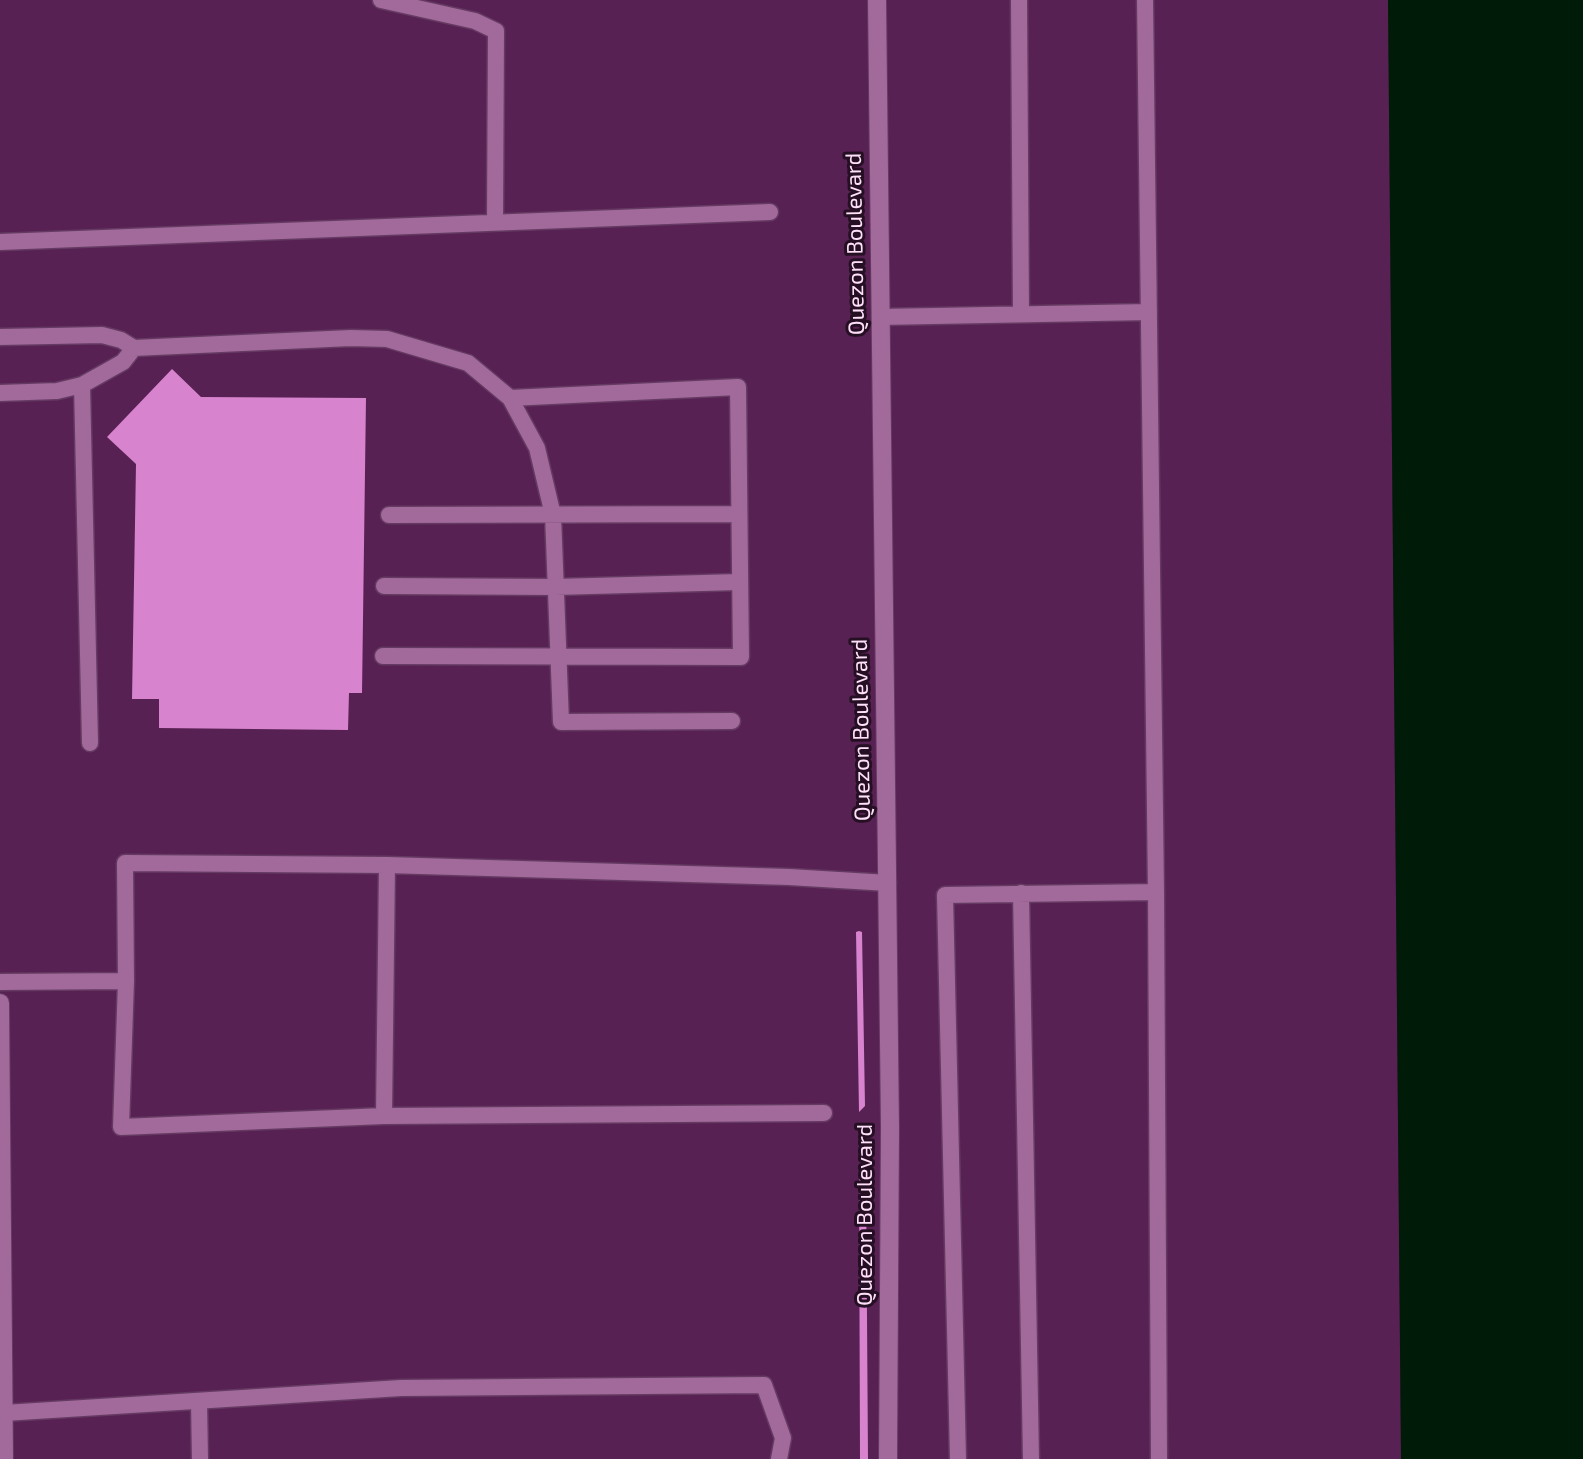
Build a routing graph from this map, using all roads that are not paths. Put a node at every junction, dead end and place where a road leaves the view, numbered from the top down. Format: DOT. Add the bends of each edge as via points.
graph roads {
  1 [pos="381,0"];
  2 [pos="877,0"];
  3 [pos="1019,0"];
  4 [pos="1145,0"];
  5 [pos="770,212"];
  6 [pos="495,222"];
  7 [pos="0,242"];
  8 [pos="1149,312"];
  9 [pos="1021,314"];
  10 [pos="880,317"];
  11 [pos="0,338"];
  12 [pos="134,348"];
  13 [pos="82,385"];
  14 [pos="0,393"];
  15 [pos="510,398"];
  16 [pos="737,514"];
  17 [pos="389,515"];
  18 [pos="553,515"];
  19 [pos="739,582"];
  20 [pos="384,586"];
  21 [pos="555,587"];
  22 [pos="558,655"];
  23 [pos="383,656"];
  24 [pos="732,721"];
  25 [pos="90,743"];
  26 [pos="387,866"];
  27 [pos="888,883"];
  28 [pos="1156,892"];
  29 [pos="1021,893"];
  30 [pos="126,981"];
  31 [pos="0,982"];
  32 [pos="0,1003"];
  33 [pos="824,1113"];
  34 [pos="384,1116"];
  35 [pos="199,1401"];
  36 [pos="4,1413"];
  37 [pos="4,1459"];
  38 [pos="200,1459"];
  39 [pos="779,1459"];
  40 [pos="888,1459"];
  41 [pos="958,1459"];
  42 [pos="1031,1459"];
  43 [pos="1159,1459"];
  1 -- 6 [label="lane" via="476,21 496,31"];
  2 -- 10 [label="street, Quezon Boulevard"];
  3 -- 9 [label="lane"];
  4 -- 8 [label="lane"];
  5 -- 6 [label="lane"];
  6 -- 7 [label="lane"];
  8 -- 9 [label="lane"];
  8 -- 28 [label="lane"];
  9 -- 10 [label="lane"];
  10 -- 27 [label="street, Quezon Boulevard"];
  11 -- 12 [label="lane" via="102,335"];
  12 -- 13 [label="lane" via="123,362"];
  12 -- 15 [label="lane" via="387,339 468,363"];
  13 -- 14 [label="lane" via="57,391"];
  13 -- 25 [label="lane"];
  15 -- 16 [label="lane" via="738,387"];
  15 -- 18 [label="lane" via="537,448"];
  16 -- 18 [label="lane"];
  16 -- 19 [label="lane"];
  17 -- 18 [label="lane"];
  18 -- 21 [label="lane"];
  19 -- 21 [label="lane"];
  19 -- 22 [label="lane" via="741,657"];
  20 -- 21 [label="lane"];
  21 -- 22 [label="lane"];
  22 -- 23 [label="lane"];
  22 -- 24 [label="lane" via="561,722"];
  26 -- 27 [label="lane"];
  26 -- 30 [label="lane" via="125,863"];
  26 -- 34 [label="lane"];
  27 -- 40 [label="street, Quezon Boulevard"];
  28 -- 29 [label="lane"];
  28 -- 43 [label="lane"];
  29 -- 41 [label="lane" via="945,895"];
  29 -- 42 [label="lane"];
  30 -- 31 [label="lane"];
  30 -- 34 [label="lane" via="121,1127"];
  32 -- 36 [label="street"];
  33 -- 34 [label="lane"];
  35 -- 36 [label="lane"];
  35 -- 38 [label="lane"];
  35 -- 39 [label="lane" via="400,1388 764,1385 783,1438"];
  36 -- 37 [label="street"];
}
